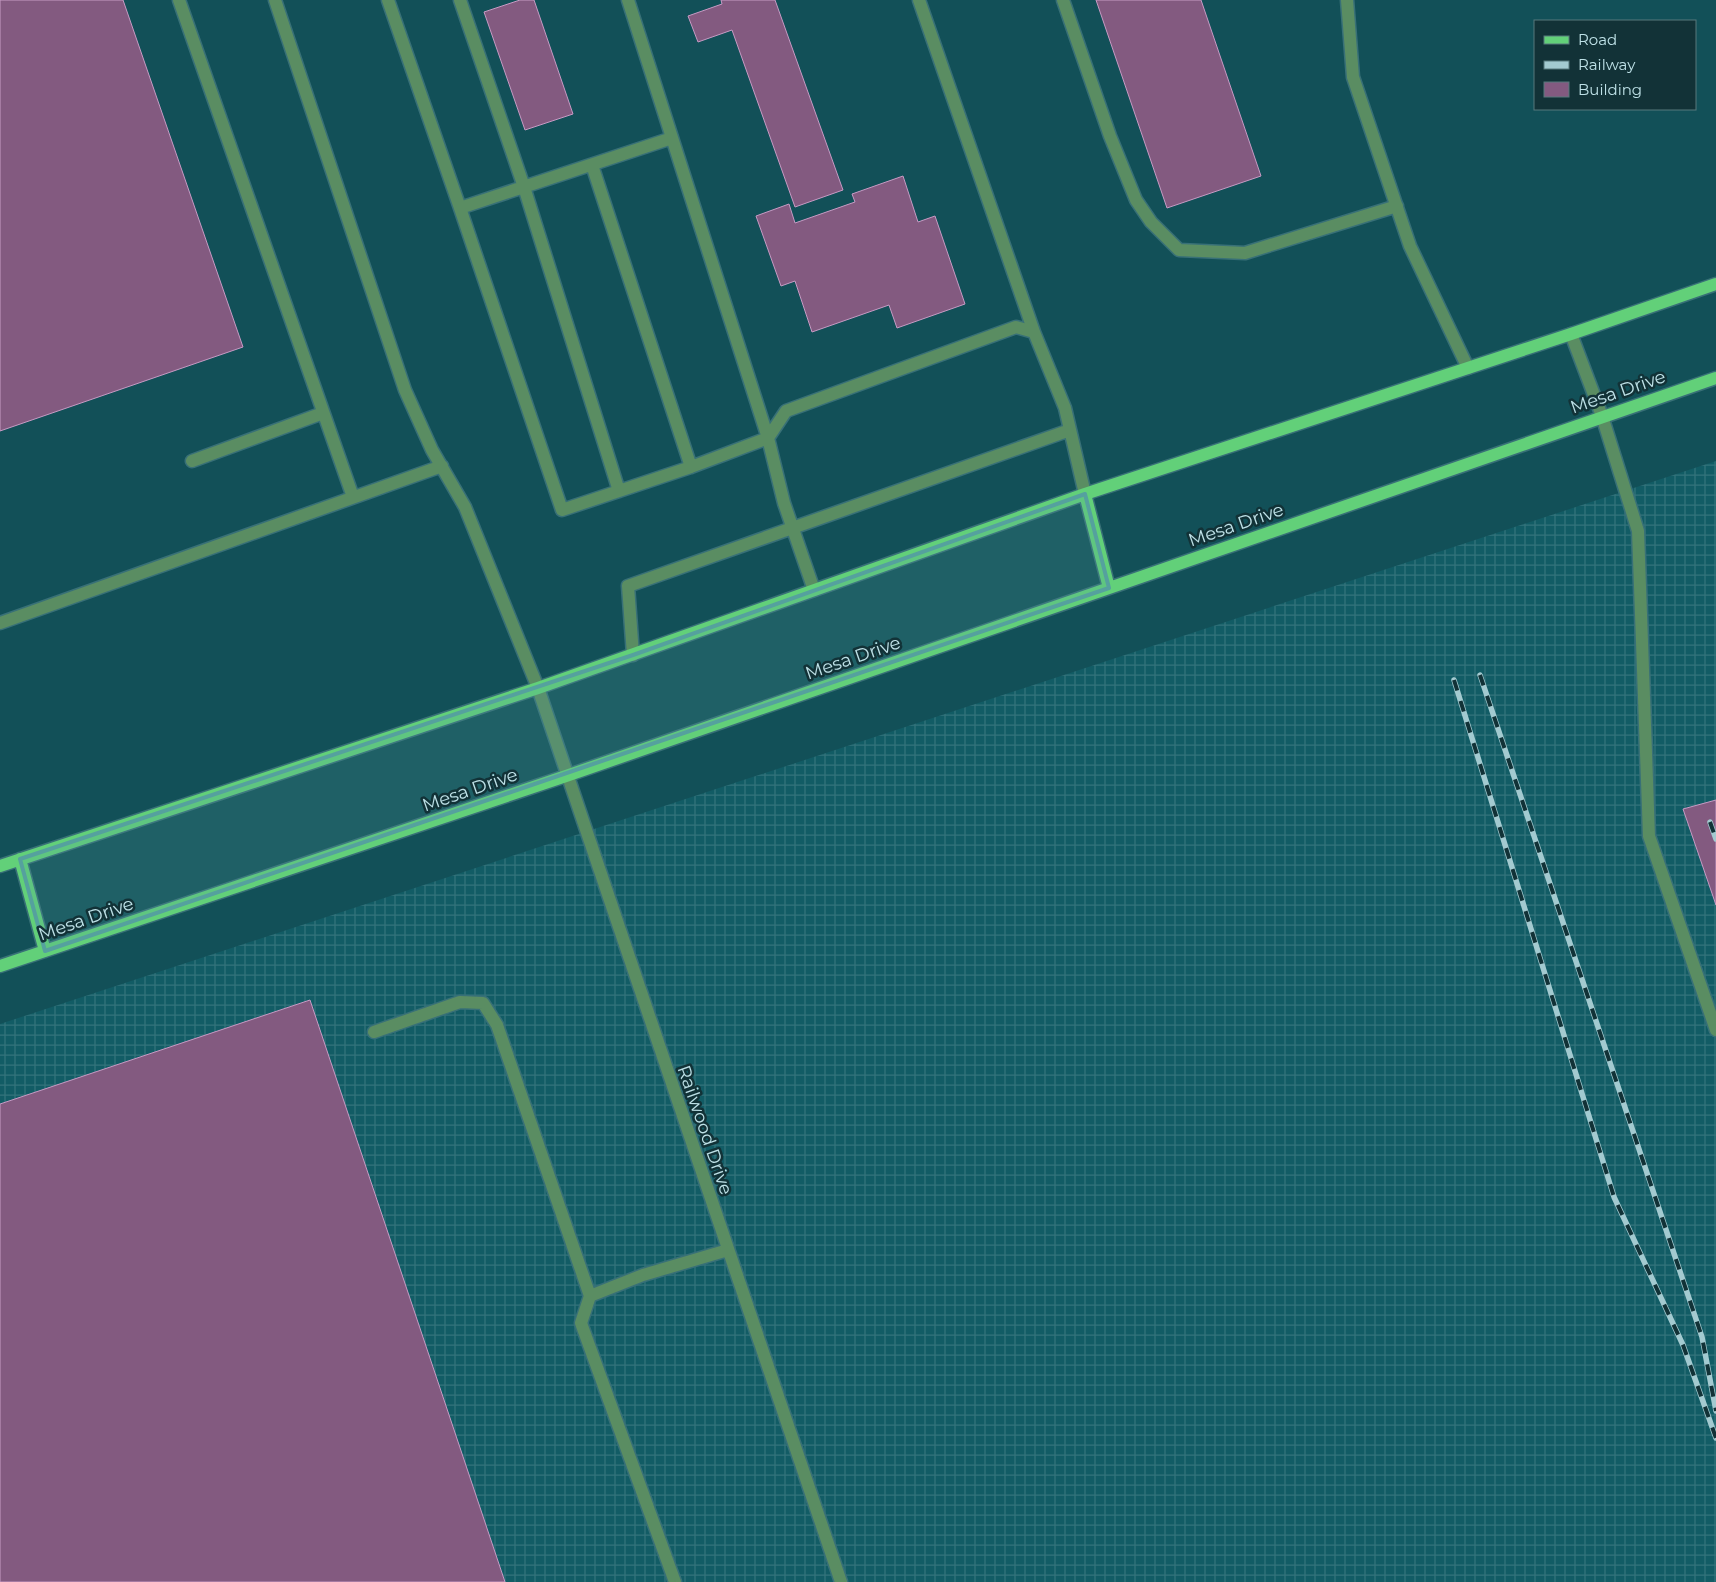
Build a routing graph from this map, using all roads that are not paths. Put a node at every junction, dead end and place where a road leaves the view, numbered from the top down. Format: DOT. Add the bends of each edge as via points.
graph roads {
  1 [pos="179,0"];
  2 [pos="275,0"];
  3 [pos="388,0"];
  4 [pos="460,0"];
  5 [pos="628,0"];
  6 [pos="919,0"];
  7 [pos="1063,0"];
  8 [pos="1347,0"];
  9 [pos="672,138"];
  10 [pos="592,165"];
  11 [pos="524,188"];
  12 [pos="1397,206"];
  13 [pos="460,208"];
  14 [pos="1716,284"];
  15 [pos="1034,332"];
  16 [pos="1571,334"];
  17 [pos="1468,368"];
  18 [pos="1716,378"];
  19 [pos="322,413"];
  20 [pos="1602,416"];
  21 [pos="1070,430"];
  22 [pos="768,438"];
  23 [pos="192,461"];
  24 [pos="442,466"];
  25 [pos="691,467"];
  26 [pos="619,491"];
  27 [pos="1085,494"];
  28 [pos="353,497"];
  29 [pos="792,528"];
  30 [pos="1109,588"];
  31 [pos="814,590"];
  32 [pos="0,623"];
  33 [pos="633,654"];
  34 [pos="538,688"];
  35 [pos="566,776"];
  36 [pos="20,859"];
  37 [pos="0,866"];
  38 [pos="45,951"];
  39 [pos="0,966"];
  40 [pos="1716,1030"];
  41 [pos="374,1032"];
  42 [pos="728,1250"];
  43 [pos="590,1296"];
  44 [pos="675,1582"];
  45 [pos="841,1582"];
  1 -- 19 [label="street"];
  2 -- 24 [label="street, Railwood Drive" via="405,390"];
  3 -- 13 [label="street"];
  4 -- 11 [label="street"];
  5 -- 9 [label="street"];
  6 -- 15 [label="street"];
  7 -- 12 [label="street" via="1136,200 1151,222 1179,250 1245,253"];
  8 -- 12 [label="street" via="1353,77"];
  9 -- 10 [label="street"];
  9 -- 22 [label="street"];
  10 -- 11 [label="street"];
  10 -- 25 [label="street"];
  11 -- 13 [label="street"];
  11 -- 26 [label="street"];
  12 -- 17 [label="street" via="1410,246"];
  13 -- 26 [label="street" via="562,510"];
  14 -- 16 [label="main road"];
  15 -- 21 [label="street" via="1066,408"];
  15 -- 22 [label="street" via="1016,327 786,411"];
  16 -- 17 [label="main road"];
  16 -- 20 [label="street"];
  17 -- 27 [label="main road"];
  18 -- 20 [label="main road, Mesa Drive"];
  19 -- 23 [label="street"];
  19 -- 28 [label="street"];
  20 -- 30 [label="main road, Mesa Drive"];
  20 -- 40 [label="street" via="1638,531 1649,836"];
  21 -- 27 [label="street"];
  21 -- 29 [label="street"];
  22 -- 25 [label="street"];
  22 -- 29 [label="street"];
  24 -- 28 [label="street"];
  24 -- 34 [label="street, Railwood Drive" via="465,507"];
  25 -- 26 [label="street"];
  27 -- 30 [label="main road"];
  27 -- 31 [label="main road"];
  28 -- 32 [label="street"];
  29 -- 31 [label="street"];
  29 -- 33 [label="street" via="628,586"];
  30 -- 35 [label="main road, Mesa Drive"];
  31 -- 33 [label="main road"];
  33 -- 34 [label="main road"];
  34 -- 35 [label="street, Railwood Drive"];
  34 -- 36 [label="main road"];
  35 -- 38 [label="main road, Mesa Drive"];
  35 -- 42 [label="street, Railwood Drive"];
  36 -- 37 [label="main road"];
  36 -- 38 [label="main road"];
  38 -- 39 [label="main road, Mesa Drive"];
  41 -- 43 [label="street" via="460,1002 483,1003 498,1025"];
  42 -- 43 [label="street" via="643,1274"];
  42 -- 45 [label="street, Railwood Drive"];
  43 -- 44 [label="street" via="581,1323"];
}
